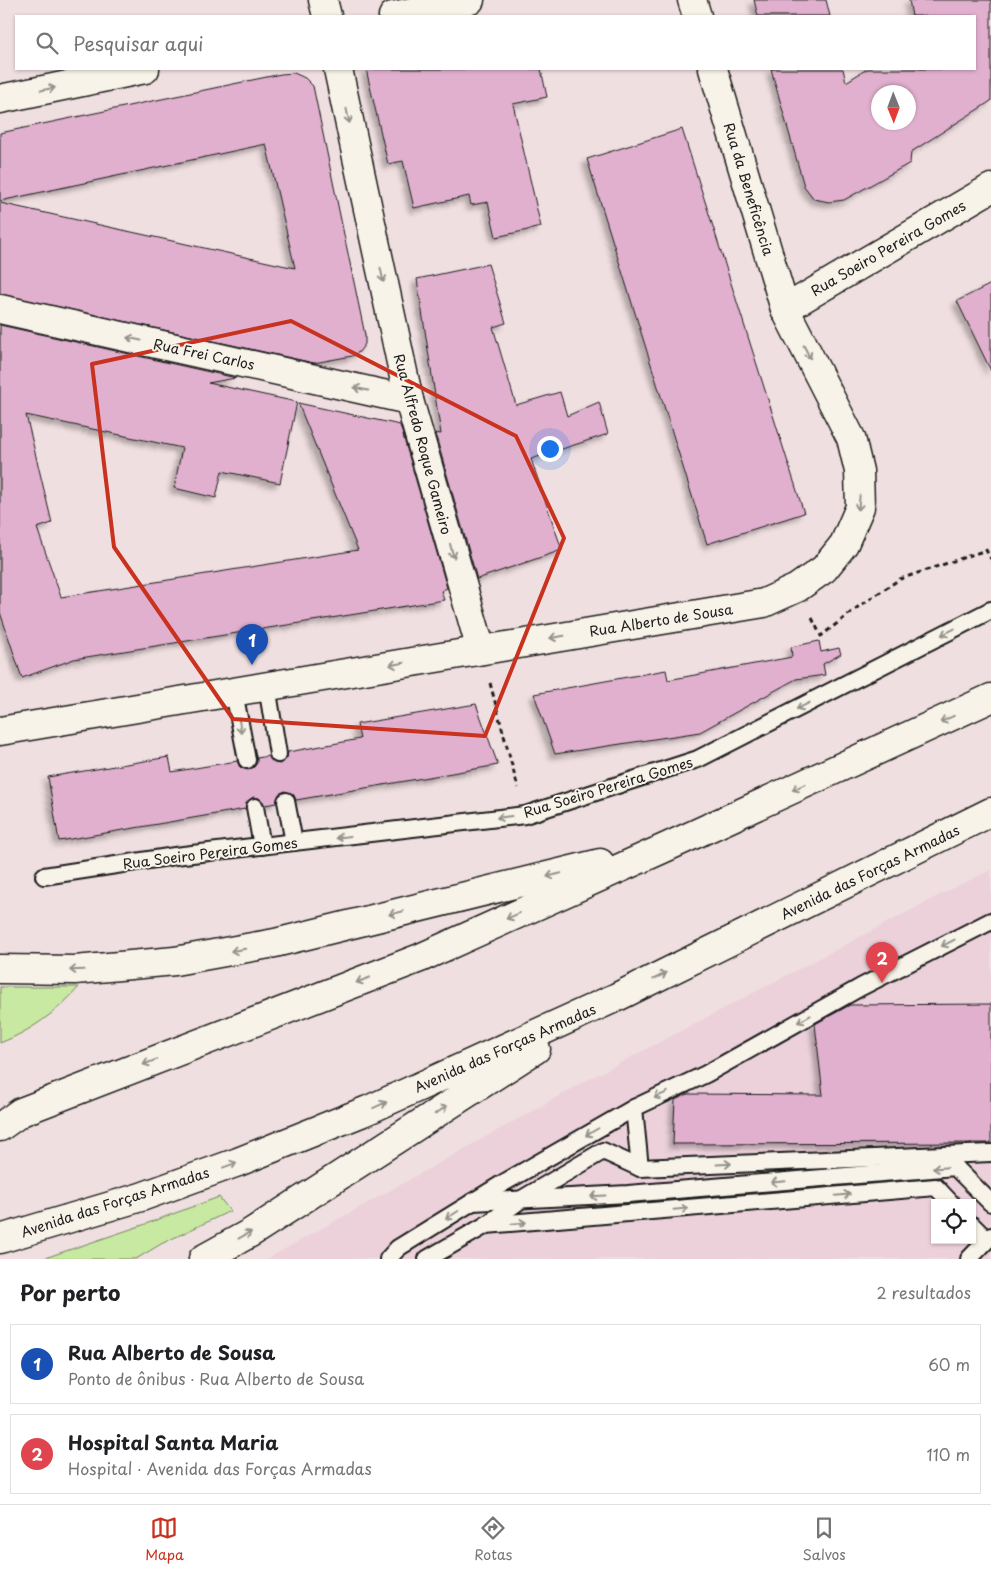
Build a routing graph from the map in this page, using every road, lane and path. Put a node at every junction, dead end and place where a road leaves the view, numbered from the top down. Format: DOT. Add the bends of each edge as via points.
graph roads {
  1 [pos="323,0"];
  2 [pos="470,0"];
  3 [pos="692,0"];
  4 [pos="326,15"];
  5 [pos="398,15"];
  6 [pos="697,15"];
  7 [pos="140,70"];
  8 [pos="338,70"];
  9 [pos="713,70"];
  10 [pos="0,99"];
  11 [pos="991,188"];
  12 [pos="0,309"];
  13 [pos="785,309"];
  14 [pos="409,400"];
  15 [pos="991,560"];
  16 [pos="797,588"];
  17 [pos="991,610"];
  18 [pos="481,650"];
  19 [pos="267,686"];
  20 [pos="234,692"];
  21 [pos="991,698"];
  22 [pos="0,731"];
  23 [pos="278,754"];
  24 [pos="247,760"];
  25 [pos="286,801"];
  26 [pos="255,807"];
  27 [pos="991,812"];
  28 [pos="525,815"];
  29 [pos="294,842"];
  30 [pos="262,846"];
  31 [pos="670,846"];
  32 [pos="44,876"];
  33 [pos="991,921"];
  34 [pos="0,969"];
  35 [pos="617,997"];
  36 [pos="634,1108"];
  37 [pos="7,1118"];
  38 [pos="991,1153"];
  39 [pos="640,1168"];
  40 [pos="628,1194"];
  41 [pos="522,1199"];
  42 [pos="947,1199"];
  43 [pos="472,1202"];
  44 [pos="991,1203"];
  45 [pos="627,1214"];
  46 [pos="486,1225"];
  47 [pos="976,1228"];
  48 [pos="0,1239"];
  49 [pos="990,1239"];
  50 [pos="203,1259"];
  51 [pos="388,1259"];
  52 [pos="427,1259"];
  53 [pos="970,1259"];
  1 -- 4 [label="main road"];
  2 -- 5 [label="main road"];
  3 -- 6 [label="main road"];
  10 -- 7 [label="main road, one-way"];
  8 -- 14 [label="main road, Rua Alfredo Roque Gameiro, one-way"];
  9 -- 13 [label="main road, Rua da Beneficência"];
  11 -- 13 [label="main road, Rua Soeiro Pereira Gomes"];
  14 -- 12 [label="main road, Rua Frei Carlos, one-way"];
  13 -- 16 [label="main road, Rua Alberto de Sousa, one-way" via="851,438 859,471 860,507 844,544 824,569"];
  14 -- 18 [label="main road, Rua Alfredo Roque Gameiro, one-way"];
  15 -- 16 [label="path" via="986,550 900,579 821,636"];
  16 -- 18 [label="main road, Rua Alberto de Sousa, one-way" via="764,603"];
  17 -- 28 [label="lane, Rua Soeiro Pereira Gomes, one-way" via="698,759"];
  18 -- 19 [label="main road, Rua Alberto de Sousa, one-way"];
  18 -- 28 [label="path"];
  19 -- 20 [label="main road, Rua Alberto de Sousa"];
  19 -- 23 [label="lane"];
  20 -- 22 [label="main road, Rua Alberto de Sousa"];
  20 -- 24 [label="lane, one-way"];
  21 -- 31 [label="main road, one-way"];
  25 -- 29 [label="lane"];
  26 -- 30 [label="lane"];
  35 -- 27 [label="main road, Avenida das Forças Armadas, one-way"];
  28 -- 29 [label="lane, Rua Soeiro Pereira Gomes, one-way"];
  29 -- 30 [label="lane, Rua Soeiro Pereira Gomes"];
  30 -- 32 [label="lane, Rua Soeiro Pereira Gomes"];
  31 -- 34 [label="main road, one-way" via="275,943 175,961 114,967"];
  31 -- 37 [label="main road, one-way" via="420,958"];
  33 -- 36 [label="lane, one-way" via="861,987 706,1074"];
  48 -- 35 [label="main road, Avenida das Forças Armadas, one-way" via="141,1197 272,1149 368,1110"];
  50 -- 35 [label="main road, one-way" via="252,1232"];
  36 -- 39 [label="lane"];
  36 -- 43 [label="lane, one-way"];
  39 -- 38 [label="lane, one-way"];
  39 -- 41 [label="lane" via="604,1151"];
  40 -- 41 [label="lane, one-way"];
  44 -- 40 [label="lane, one-way" via="955,1167"];
  40 -- 45 [label="lane"];
  41 -- 43 [label="lane"];
  41 -- 46 [label="lane"];
  45 -- 42 [label="lane, one-way" via="936,1187"];
  43 -- 51 [label="lane, one-way" via="398,1248"];
  46 -- 45 [label="lane, one-way"];
  46 -- 52 [label="lane"];
  47 -- 49 [label="lane"];
  49 -- 53 [label="lane"];
}
